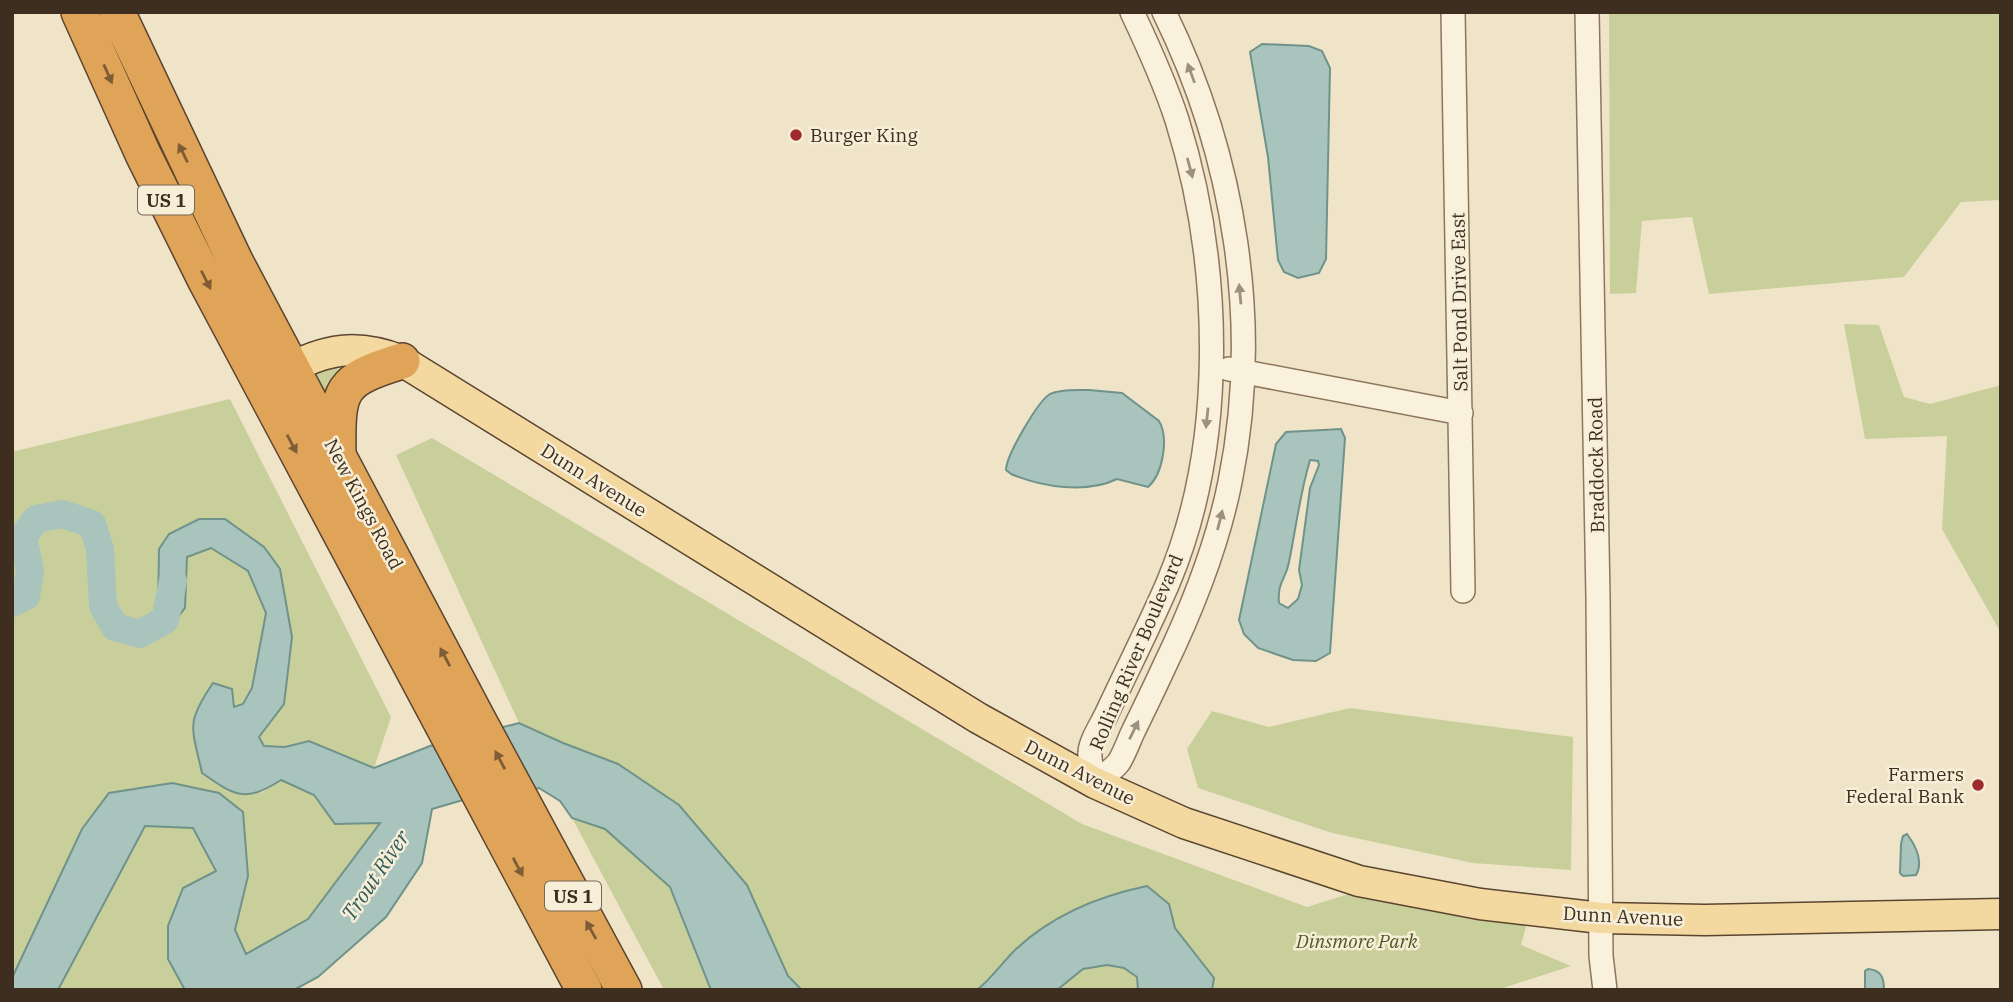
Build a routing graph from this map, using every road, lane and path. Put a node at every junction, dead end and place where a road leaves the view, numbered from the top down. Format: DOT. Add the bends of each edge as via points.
graph roads {
  1 [pos="79,12"];
  2 [pos="117,12"];
  3 [pos="1132,12"];
  4 [pos="1164,12"];
  5 [pos="1453,12"];
  6 [pos="1587,12"];
  7 [pos="402,361"];
  8 [pos="291,367"];
  9 [pos="1212,367"];
  10 [pos="1243,371"];
  11 [pos="260,383"];
  12 [pos="1461,413"];
  13 [pos="338,456"];
  14 [pos="1463,592"];
  15 [pos="1095,783"];
  16 [pos="2001,914"];
  17 [pos="1601,918"];
  18 [pos="584,990"];
  19 [pos="624,990"];
  20 [pos="1605,990"];
  1 -- 11 [label="highway, New Kings Road / US 1, one-way" via="143,153"];
  8 -- 2 [label="highway, New Kings Road / US 1, one-way" via="235,261"];
  3 -- 9 [label="street, Rolling River Boulevard, one-way" via="1173,109 1193,179 1211,298"];
  10 -- 4 [label="street, Rolling River Boulevard, one-way" via="1230,202 1209,122 1184,51"];
  5 -- 12 [label="street, Salt Pond Drive East"];
  6 -- 17 [label="street, Braddock Road"];
  7 -- 8 [label="main road, Dunn Avenue" via="382,353 339,351"];
  7 -- 13 [label="highway" via="372,370 343,394"];
  7 -- 15 [label="main road, Dunn Avenue" via="970,713"];
  8 -- 11 [label="main road, Dunn Avenue"];
  8 -- 13 [label="highway, New Kings Road / US 1"];
  9 -- 10 [label="street"];
  9 -- 15 [label="street, Rolling River Boulevard, one-way" via="1204,453 1185,535 1168,583 1090,750"];
  10 -- 12 [label="street"];
  15 -- 10 [label="street, Rolling River Boulevard, one-way" via="1118,763 1190,614 1230,483"];
  11 -- 18 [label="highway, New Kings Road / US 1, one-way"];
  12 -- 14 [label="street, Salt Pond Drive East"];
  19 -- 13 [label="highway, New Kings Road / US 1, one-way"];
  15 -- 17 [label="main road, Dunn Avenue" via="1184,823 1359,881 1480,904"];
  16 -- 17 [label="main road, Dunn Avenue"];
  17 -- 20 [label="street, Braddock Road"];
}
